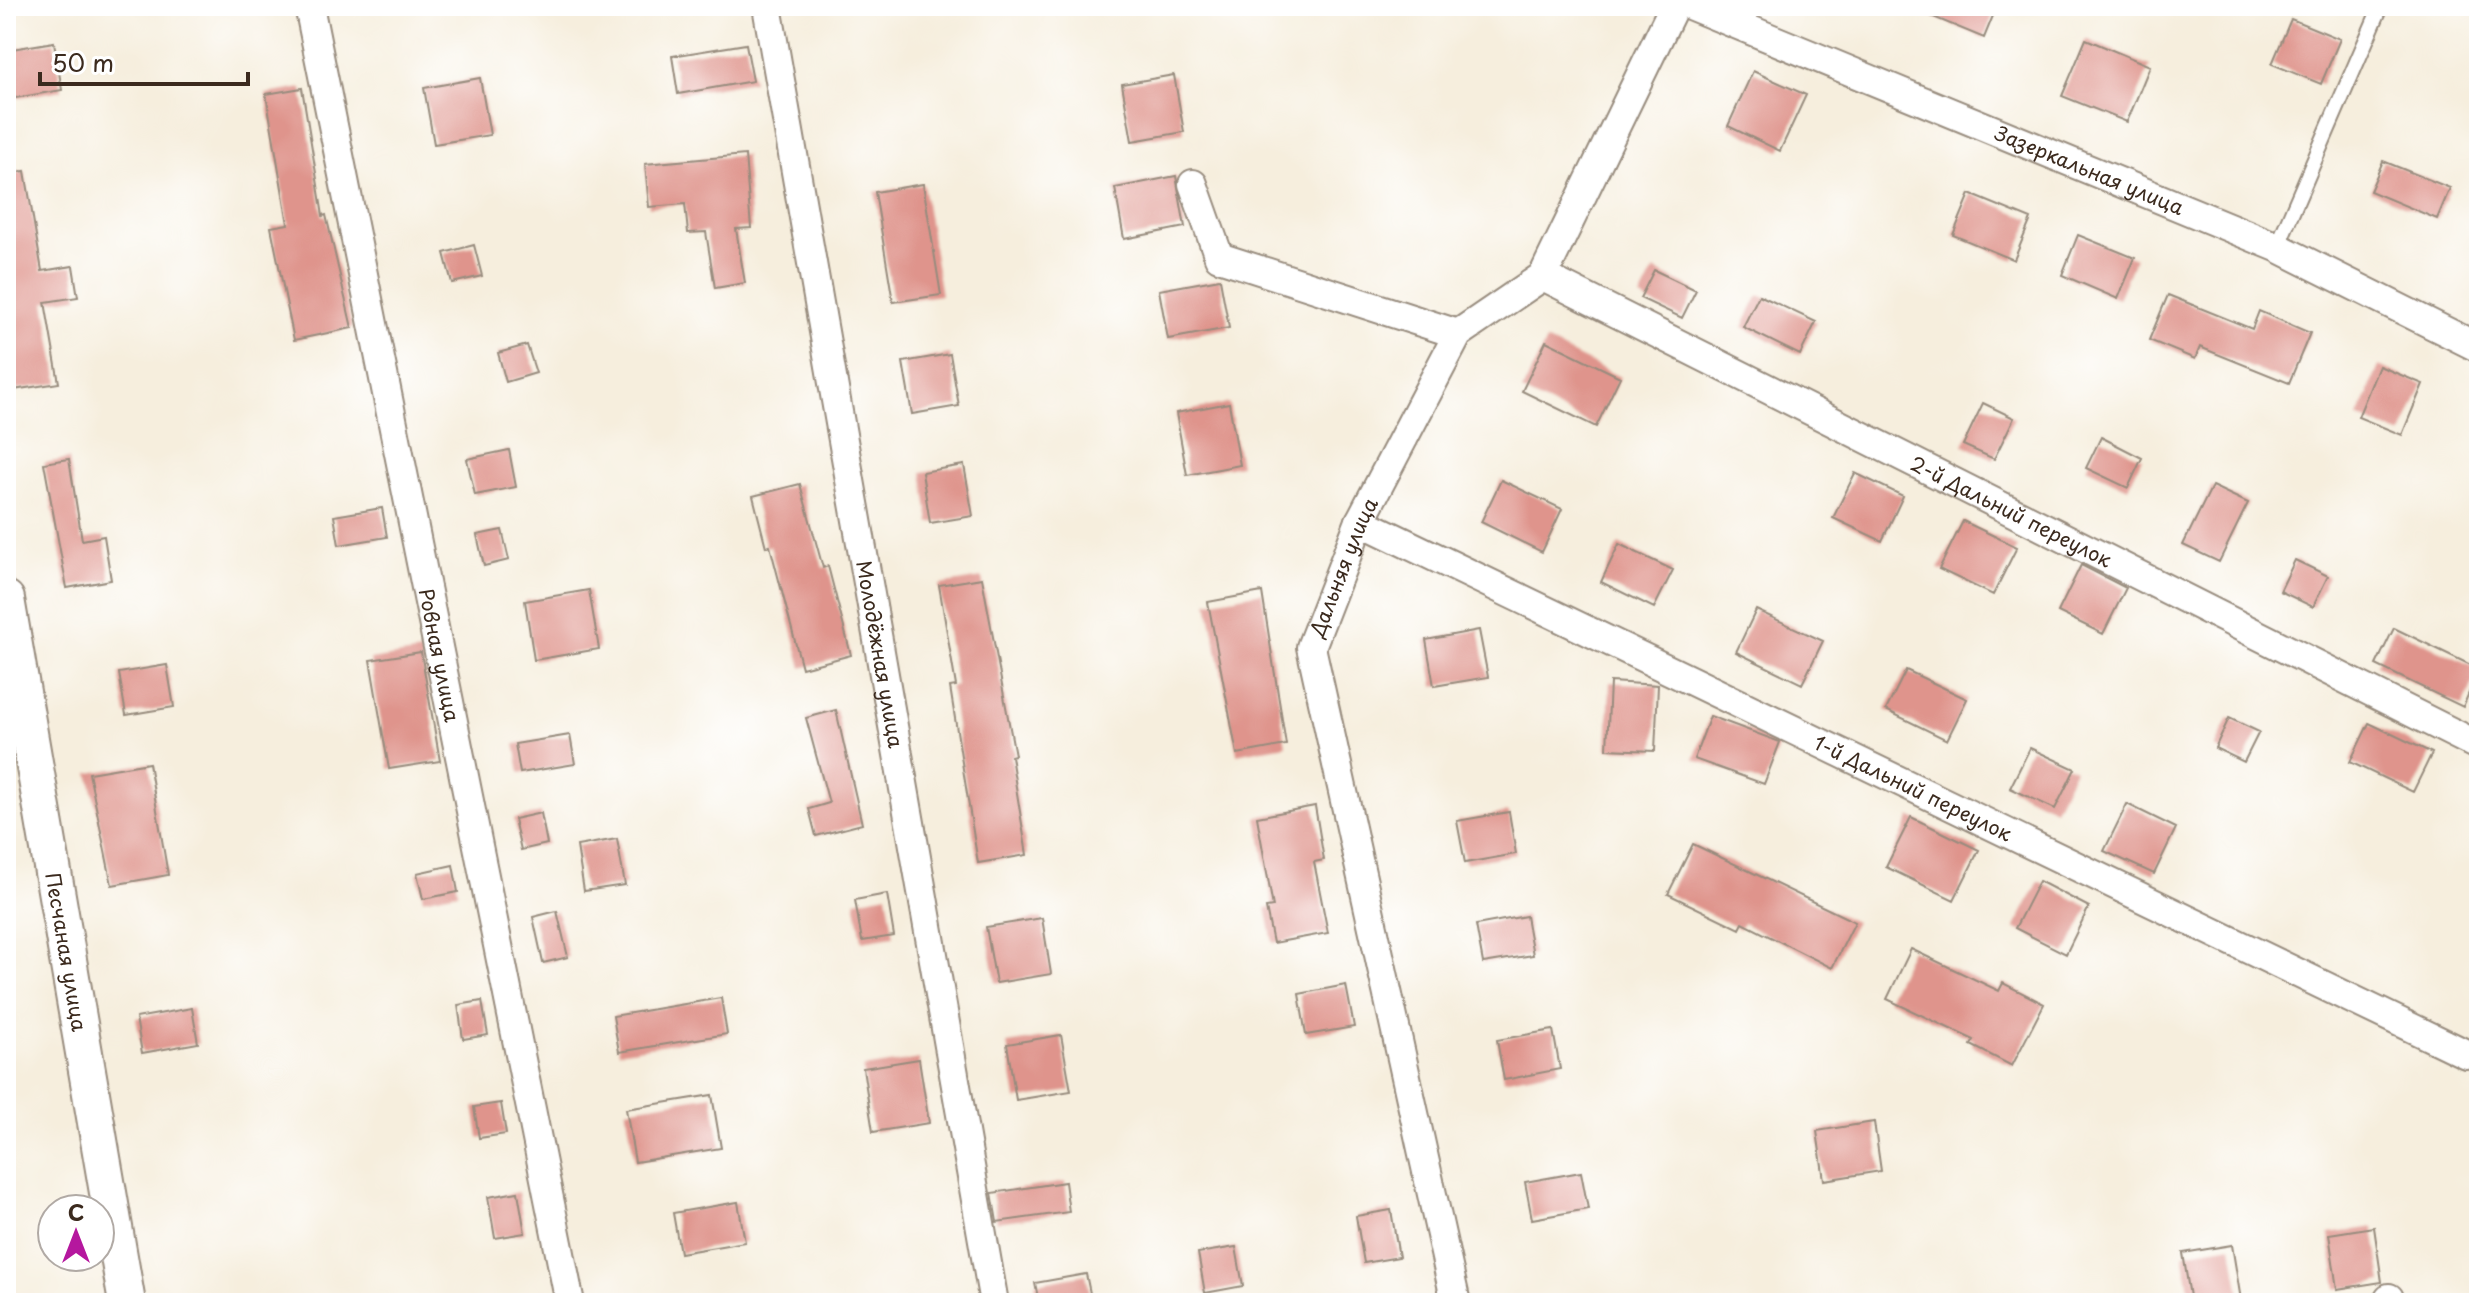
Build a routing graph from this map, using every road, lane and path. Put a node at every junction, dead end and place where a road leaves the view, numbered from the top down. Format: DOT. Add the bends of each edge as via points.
graph roads {
  1 [pos="309,6"];
  2 [pos="767,6"];
  3 [pos="1674,6"];
  4 [pos="1692,6"];
  5 [pos="2381,6"];
  6 [pos="1193,184"];
  7 [pos="2277,247"];
  8 [pos="1543,276"];
  9 [pos="1458,334"];
  10 [pos="2479,348"];
  11 [pos="1360,521"];
  12 [pos="6,599"];
  13 [pos="2479,746"];
  14 [pos="2466,1054"];
  15 [pos="127,1303"];
  16 [pos="570,1303"];
  17 [pos="994,1303"];
  18 [pos="1456,1303"];
  1 -- 16 [label="street, Ровная улица"];
  2 -- 17 [label="street, Молодёжная улица"];
  3 -- 8 [label="street, Дальняя улица"];
  4 -- 7 [label="street, Зазеркальная улица"];
  5 -- 7 [label="lane"];
  6 -- 9 [label="street" via="1219,257"];
  7 -- 10 [label="street, Зазеркальная улица"];
  8 -- 9 [label="street, Дальняя улица"];
  8 -- 13 [label="street, 2-й Дальний переулок"];
  9 -- 11 [label="street, Дальняя улица"];
  11 -- 14 [label="street, 1-й Дальний переулок"];
  11 -- 18 [label="street, Дальняя улица" via="1311,647"];
  12 -- 15 [label="street, Песчаная улица"];
}
